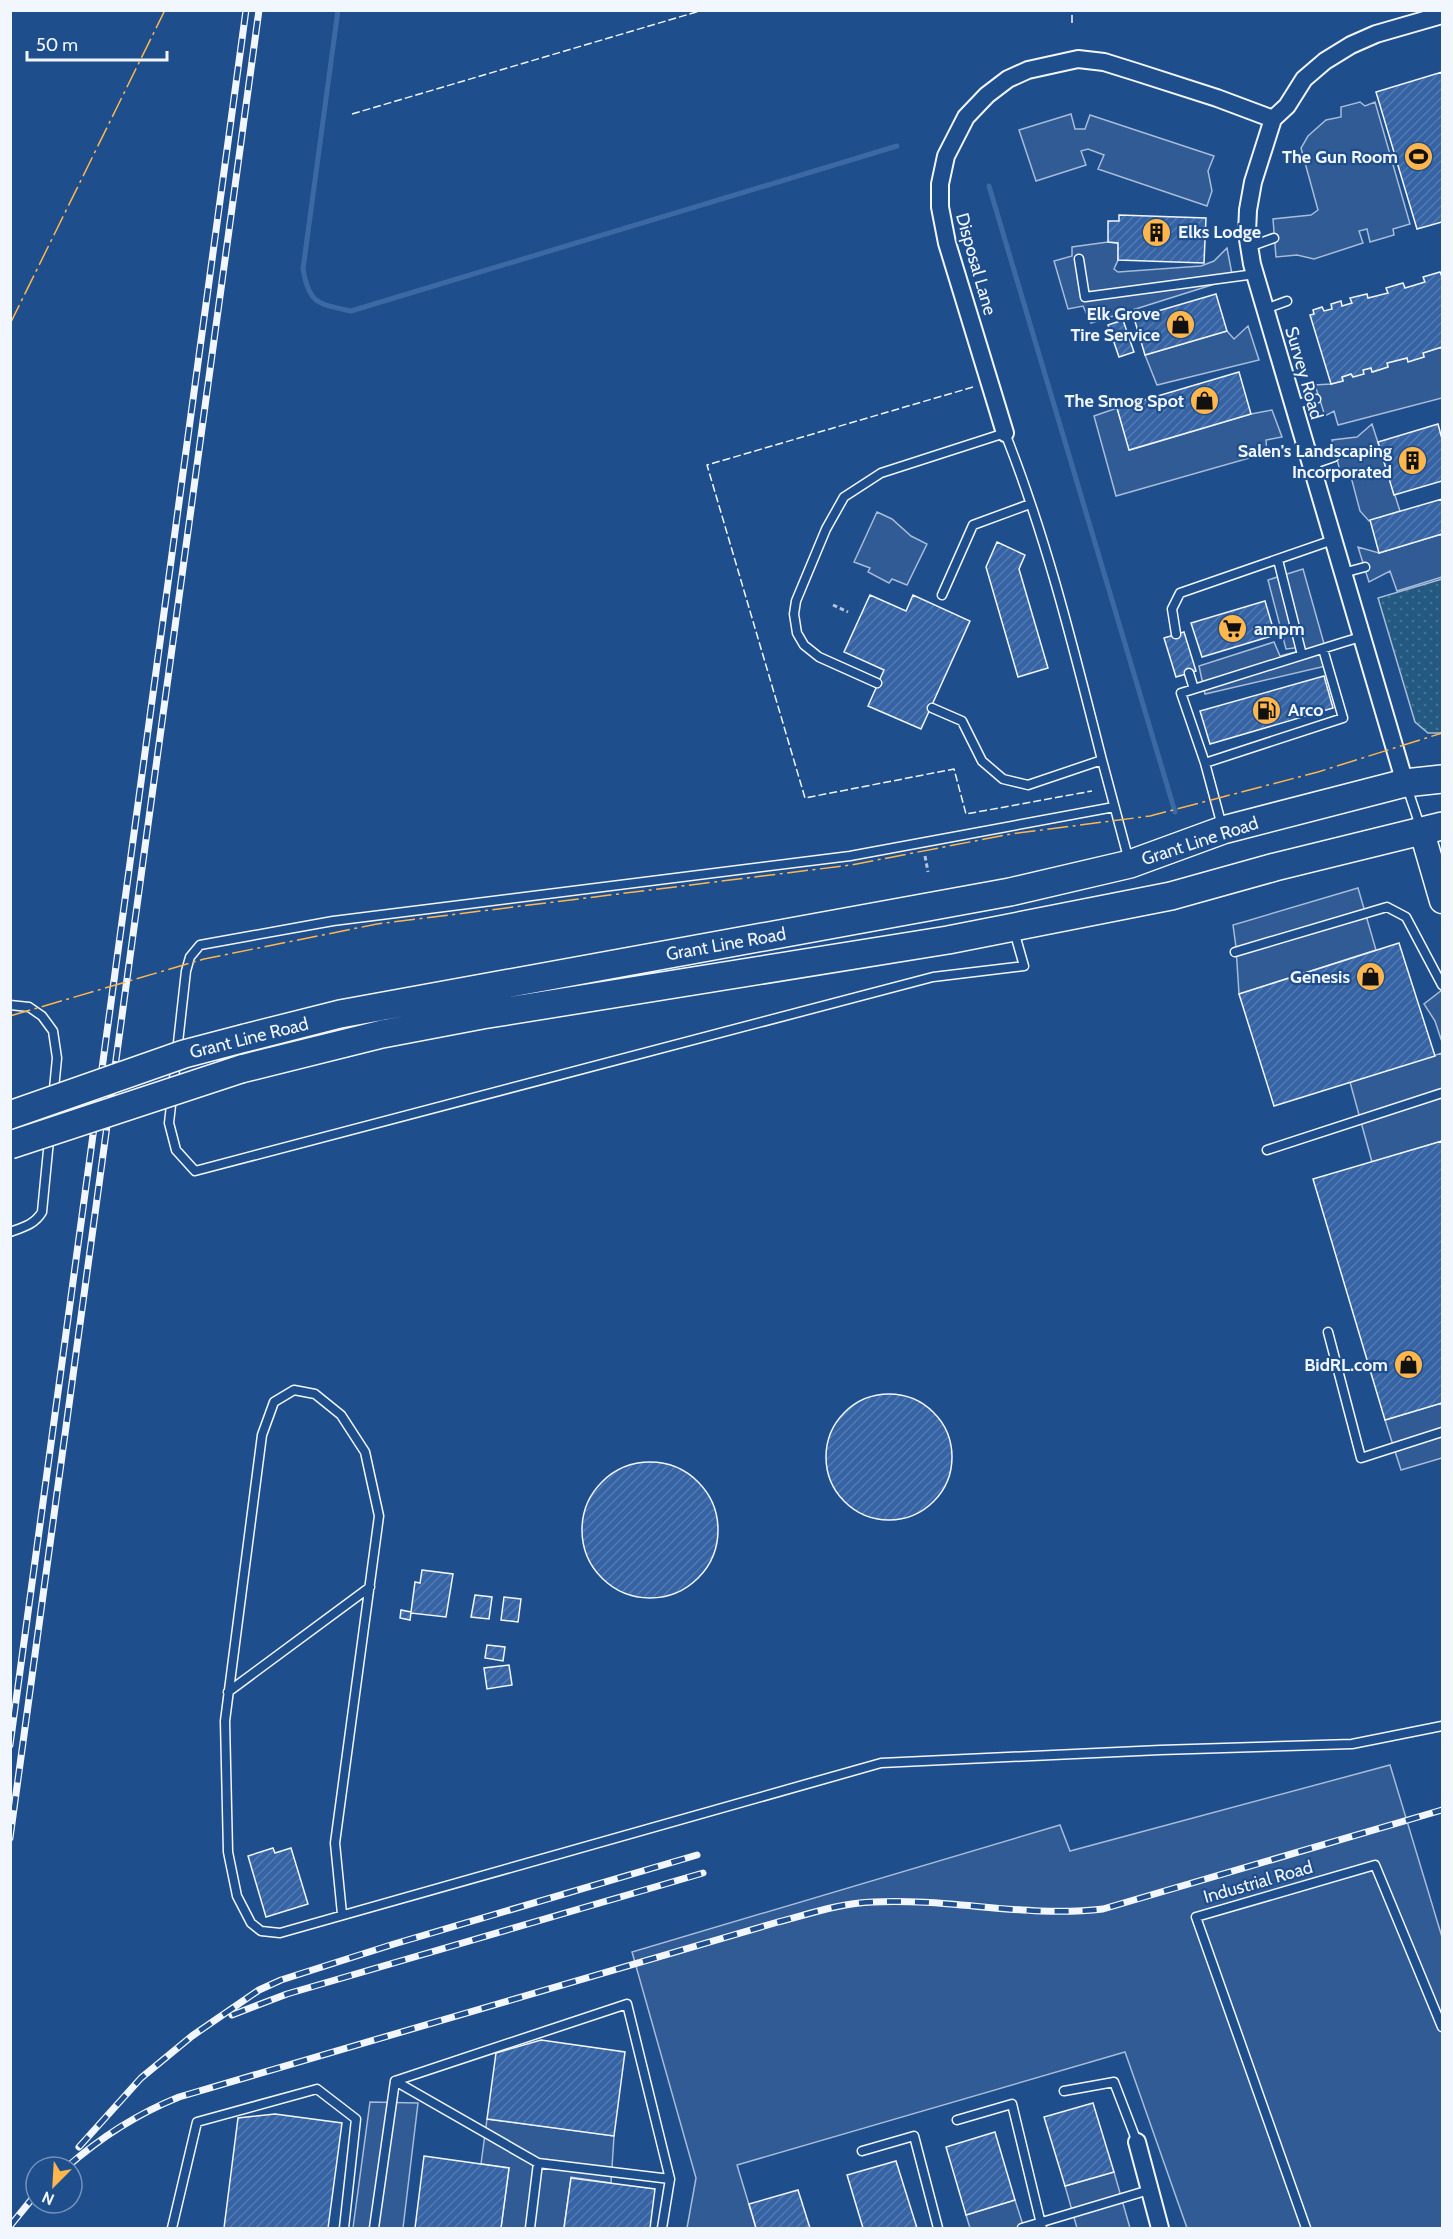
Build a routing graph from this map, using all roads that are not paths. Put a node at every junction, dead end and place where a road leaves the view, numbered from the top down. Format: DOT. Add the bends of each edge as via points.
graph roads {
  1 [pos="1443,15"];
  2 [pos="1273,119"];
  3 [pos="1274,238"];
  4 [pos="1249,247"];
  5 [pos="1079,260"];
  6 [pos="1255,273"];
  7 [pos="1287,301"];
  8 [pos="1265,309"];
  9 [pos="1317,399"];
  10 [pos="1293,405"];
  11 [pos="1005,434"];
  12 [pos="1334,458"];
  13 [pos="1311,465"];
  14 [pos="1030,504"];
  15 [pos="1333,540"];
  16 [pos="1278,560"];
  17 [pos="1365,567"];
  18 [pos="1342,573"];
  19 [pos="942,595"];
  20 [pos="1176,634"];
  21 [pos="1361,637"];
  22 [pos="1323,649"];
  23 [pos="1302,655"];
  24 [pos="1189,674"];
  25 [pos="877,683"];
  26 [pos="1194,688"];
  27 [pos="932,708"];
  28 [pos="1102,760"];
  29 [pos="1204,763"];
  30 [pos="1443,778"];
  31 [pos="1406,783"];
  32 [pos="1114,807"];
  33 [pos="1432,829"];
  34 [pos="1223,830"];
  35 [pos="1130,864"];
  36 [pos="1443,900"];
  37 [pos="1013,927"];
  38 [pos="1235,952"];
  39 [pos="1443,985"];
  40 [pos="10,1005"];
  41 [pos="1443,1093"];
  42 [pos="10,1115"];
  43 [pos="10,1145"];
  44 [pos="1267,1150"];
  45 [pos="10,1232"];
  46 [pos="1328,1332"];
  47 [pos="1443,1432"];
  48 [pos="370,1587"];
  49 [pos="228,1692"];
  50 [pos="1443,1726"];
  51 [pos="342,1914"];
  52 [pos="1442,2024"];
  53 [pos="395,2081"];
  54 [pos="1064,2091"];
  55 [pos="957,2120"];
  56 [pos="1137,2142"];
  57 [pos="862,2151"];
  58 [pos="538,2163"];
  59 [pos="670,2179"];
  60 [pos="1149,2190"];
  61 [pos="1041,2226"];
  62 [pos="172,2229"];
  63 [pos="344,2229"];
  64 [pos="374,2229"];
  65 [pos="530,2229"];
  66 [pos="662,2229"];
  67 [pos="938,2229"];
  68 [pos="1022,2229"];
  69 [pos="1160,2229"];
  70 [pos="1306,2229"];
  1 -- 2 [label="street, Survey Road" via="1351,45 1304,79 1287,106"];
  2 -- 4 [label="street, Survey Road" via="1252,182"];
  2 -- 11 [label="street, Disposal Lane" via="1136,72 1078,59 1028,70 1008,80 966,117 946,156 940,207 946,243"];
  3 -- 4 [label="lane"];
  4 -- 6 [label="street, Survey Road"];
  5 -- 6 [label="lane" via="1085,297"];
  6 -- 8 [label="street, Survey Road"];
  7 -- 8 [label="lane"];
  8 -- 10 [label="street, Survey Road"];
  9 -- 10 [label="lane"];
  10 -- 13 [label="street, Survey Road"];
  11 -- 14 [label="lane, Disposal Lane"];
  11 -- 25 [label="lane" via="881,473 844,497 826,529 796,601 797,633 819,657"];
  12 -- 13 [label="lane"];
  13 -- 15 [label="street, Survey Road"];
  14 -- 19 [label="lane" via="973,525"];
  14 -- 28 [label="lane, Disposal Lane" via="1067,624"];
  15 -- 16 [label="lane"];
  15 -- 18 [label="street, Survey Road"];
  16 -- 20 [label="lane" via="1180,593 1172,609"];
  16 -- 23 [label="lane"];
  17 -- 18 [label="lane"];
  18 -- 21 [label="street, Survey Road"];
  21 -- 22 [label="lane"];
  21 -- 31 [label="street, Survey Road"];
  22 -- 23 [label="lane"];
  22 -- 29 [label="lane" via="1343,718"];
  23 -- 26 [label="lane"];
  24 -- 26 [label="lane"];
  26 -- 29 [label="lane" via="1181,693"];
  27 -- 28 [label="lane" via="962,721 982,761 1003,779 1028,785"];
  28 -- 32 [label="lane, Disposal Lane"];
  29 -- 34 [label="lane"];
  30 -- 31 [label="main road, Grant Line Road"];
  31 -- 33 [label="lane, Survey Road"];
  31 -- 34 [label="main road, Grant Line Road"];
  32 -- 35 [label="lane, Disposal Lane"];
  32 -- 37 [label="lane" via="850,856 333,921 200,945 186,971 169,1123 176,1150 195,1171 933,977 1024,966"];
  33 -- 36 [label="main road"];
  33 -- 37 [label="main road, Grant Line Road" via="1287,863 1171,896"];
  34 -- 35 [label="main road, Grant Line Road"];
  35 -- 42 [label="main road, Grant Line Road, bridge" via="1010,892 340,1014 184,1054"];
  37 -- 43 [label="main road, Grant Line Road, bridge" via="382,1034 241,1069"];
  38 -- 39 [label="lane" via="1387,907 1406,917"];
  40 -- 45 [label="lane" via="29,1006 42,1016 53,1031 57,1058 42,1212 31,1225"];
  41 -- 44 [label="lane"];
  46 -- 47 [label="lane" via="1361,1458"];
  48 -- 49 [label="lane"];
  48 -- 49 [label="lane" via="379,1516 365,1452 341,1415 315,1394 294,1390 274,1402 262,1435"];
  48 -- 51 [label="lane" via="335,1844"];
  49 -- 51 [label="lane" via="228,1852 237,1896 251,1923 261,1931 280,1933"];
  50 -- 51 [label="lane" via="1352,1744 881,1763"];
  52 -- 70 [label="lane, Industrial Road" via="1375,1865 1196,1917"];
  53 -- 58 [label="lane"];
  53 -- 59 [label="lane" via="627,2004"];
  53 -- 64 [label="lane"];
  54 -- 56 [label="lane" via="1114,2082"];
  55 -- 61 [label="lane" via="1012,2104"];
  56 -- 60 [label="street"];
  57 -- 67 [label="lane" via="914,2136"];
  58 -- 59 [label="lane"];
  58 -- 65 [label="lane"];
  59 -- 66 [label="lane"];
  60 -- 61 [label="lane"];
  60 -- 69 [label="street"];
  61 -- 68 [label="lane"];
  62 -- 63 [label="lane" via="197,2122 317,2089 356,2119"];
}
